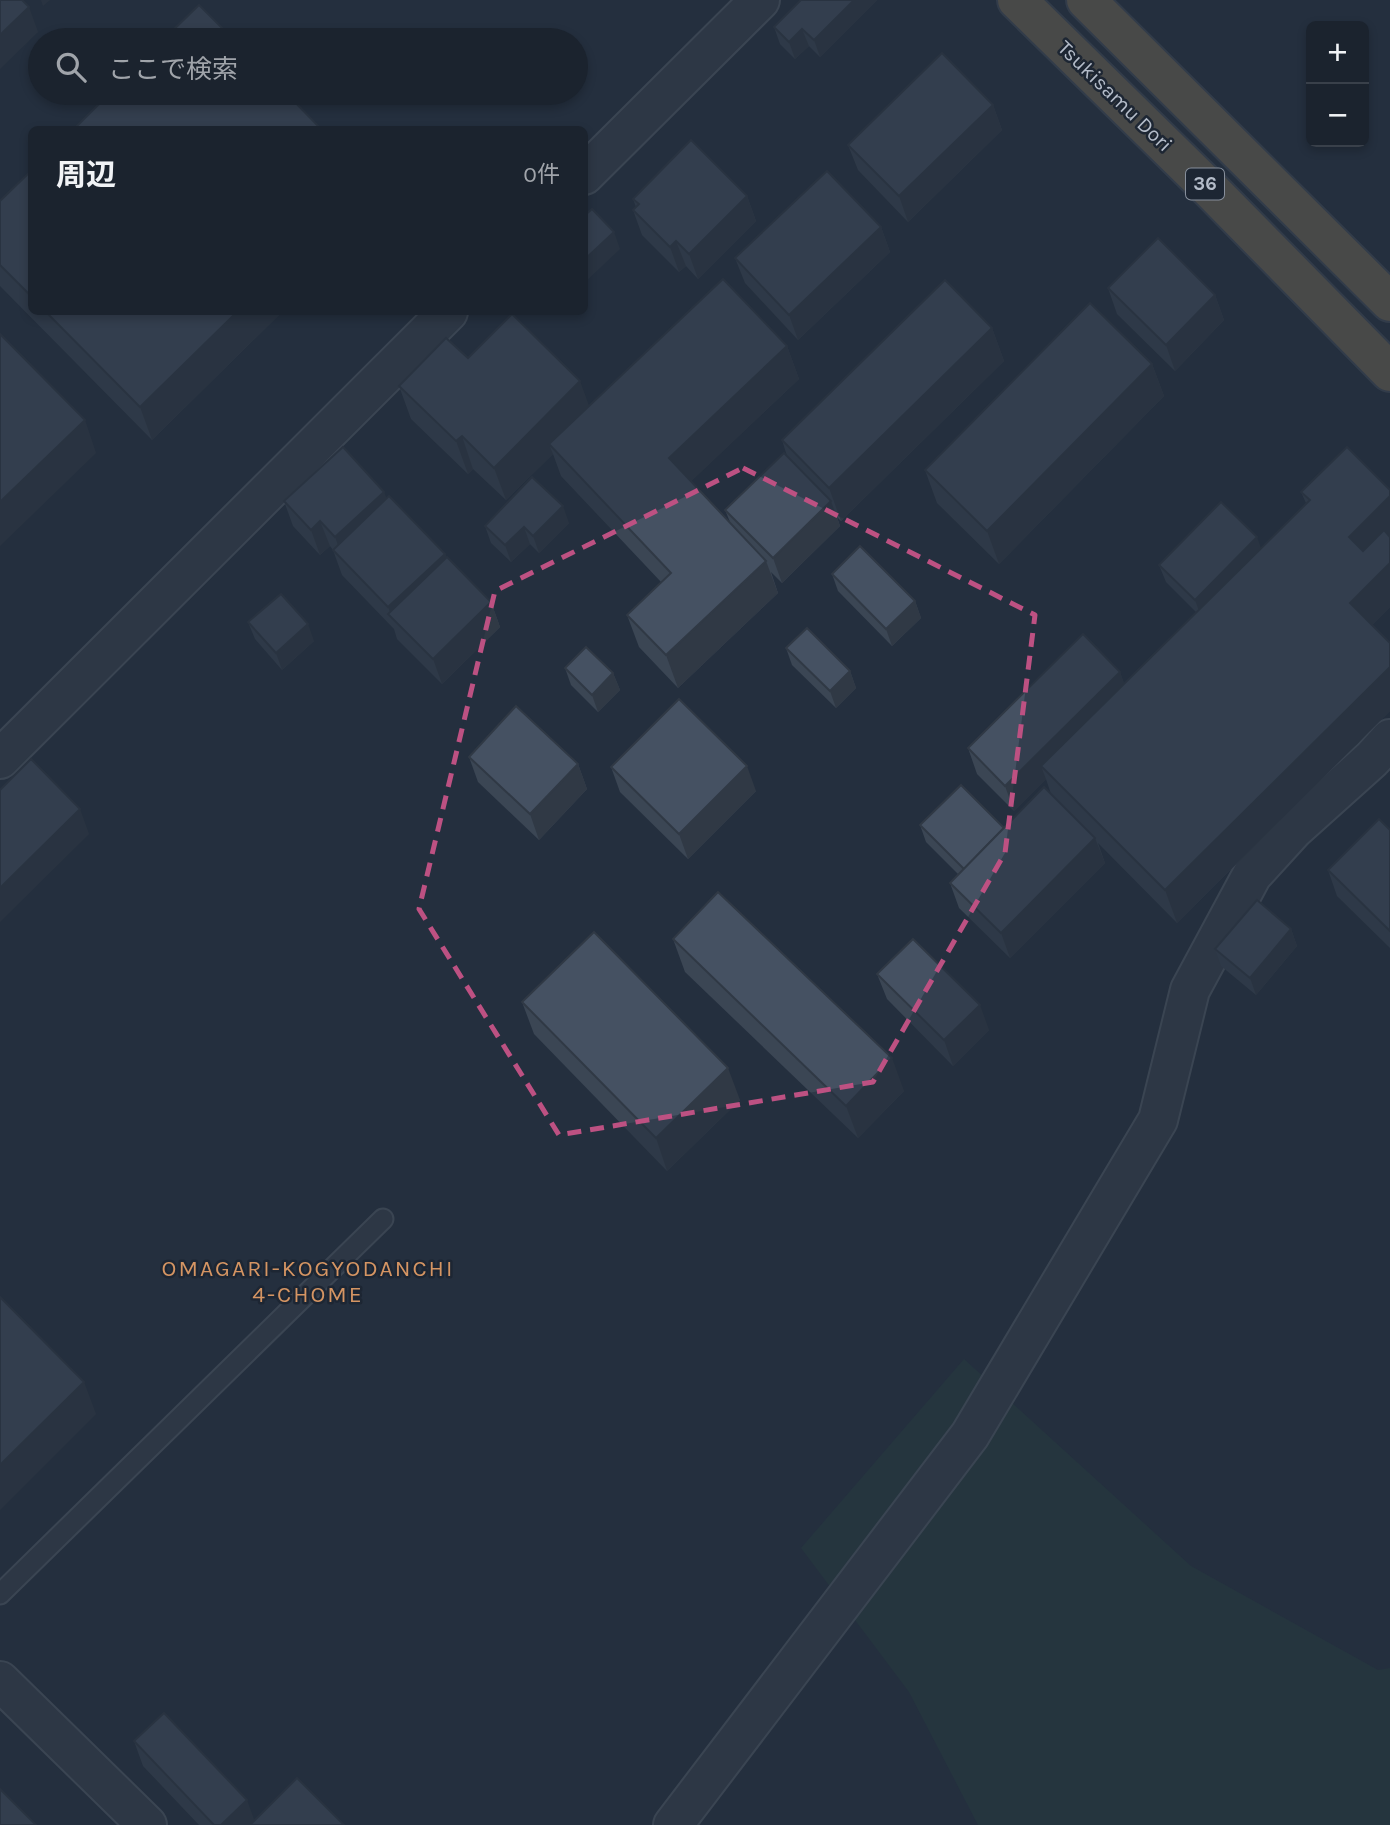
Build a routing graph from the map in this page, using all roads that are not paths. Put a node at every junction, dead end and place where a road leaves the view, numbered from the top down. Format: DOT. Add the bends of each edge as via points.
graph roads {
  1 [pos="760,0"];
  2 [pos="1017,0"];
  3 [pos="1087,0"];
  4 [pos="588,171"];
  5 [pos="1390,302"];
  6 [pos="445,315"];
  7 [pos="1390,372"];
  8 [pos="1390,739"];
  9 [pos="0,759"];
  10 [pos="383,1219"];
  11 [pos="0,1594"];
  12 [pos="0,1681"];
  13 [pos="147,1825"];
  14 [pos="673,1825"];
  1 -- 4 [label="street"];
  2 -- 7 [label="highway, Tsukisamu Dori / 36"];
  3 -- 5 [label="highway, 36"];
  6 -- 9 [label="street"];
  8 -- 14 [label="street" via="1293,829 1252,875 1189,989 1158,1120 970,1435"];
  10 -- 11 [label="lane"];
  12 -- 13 [label="street"];
}
